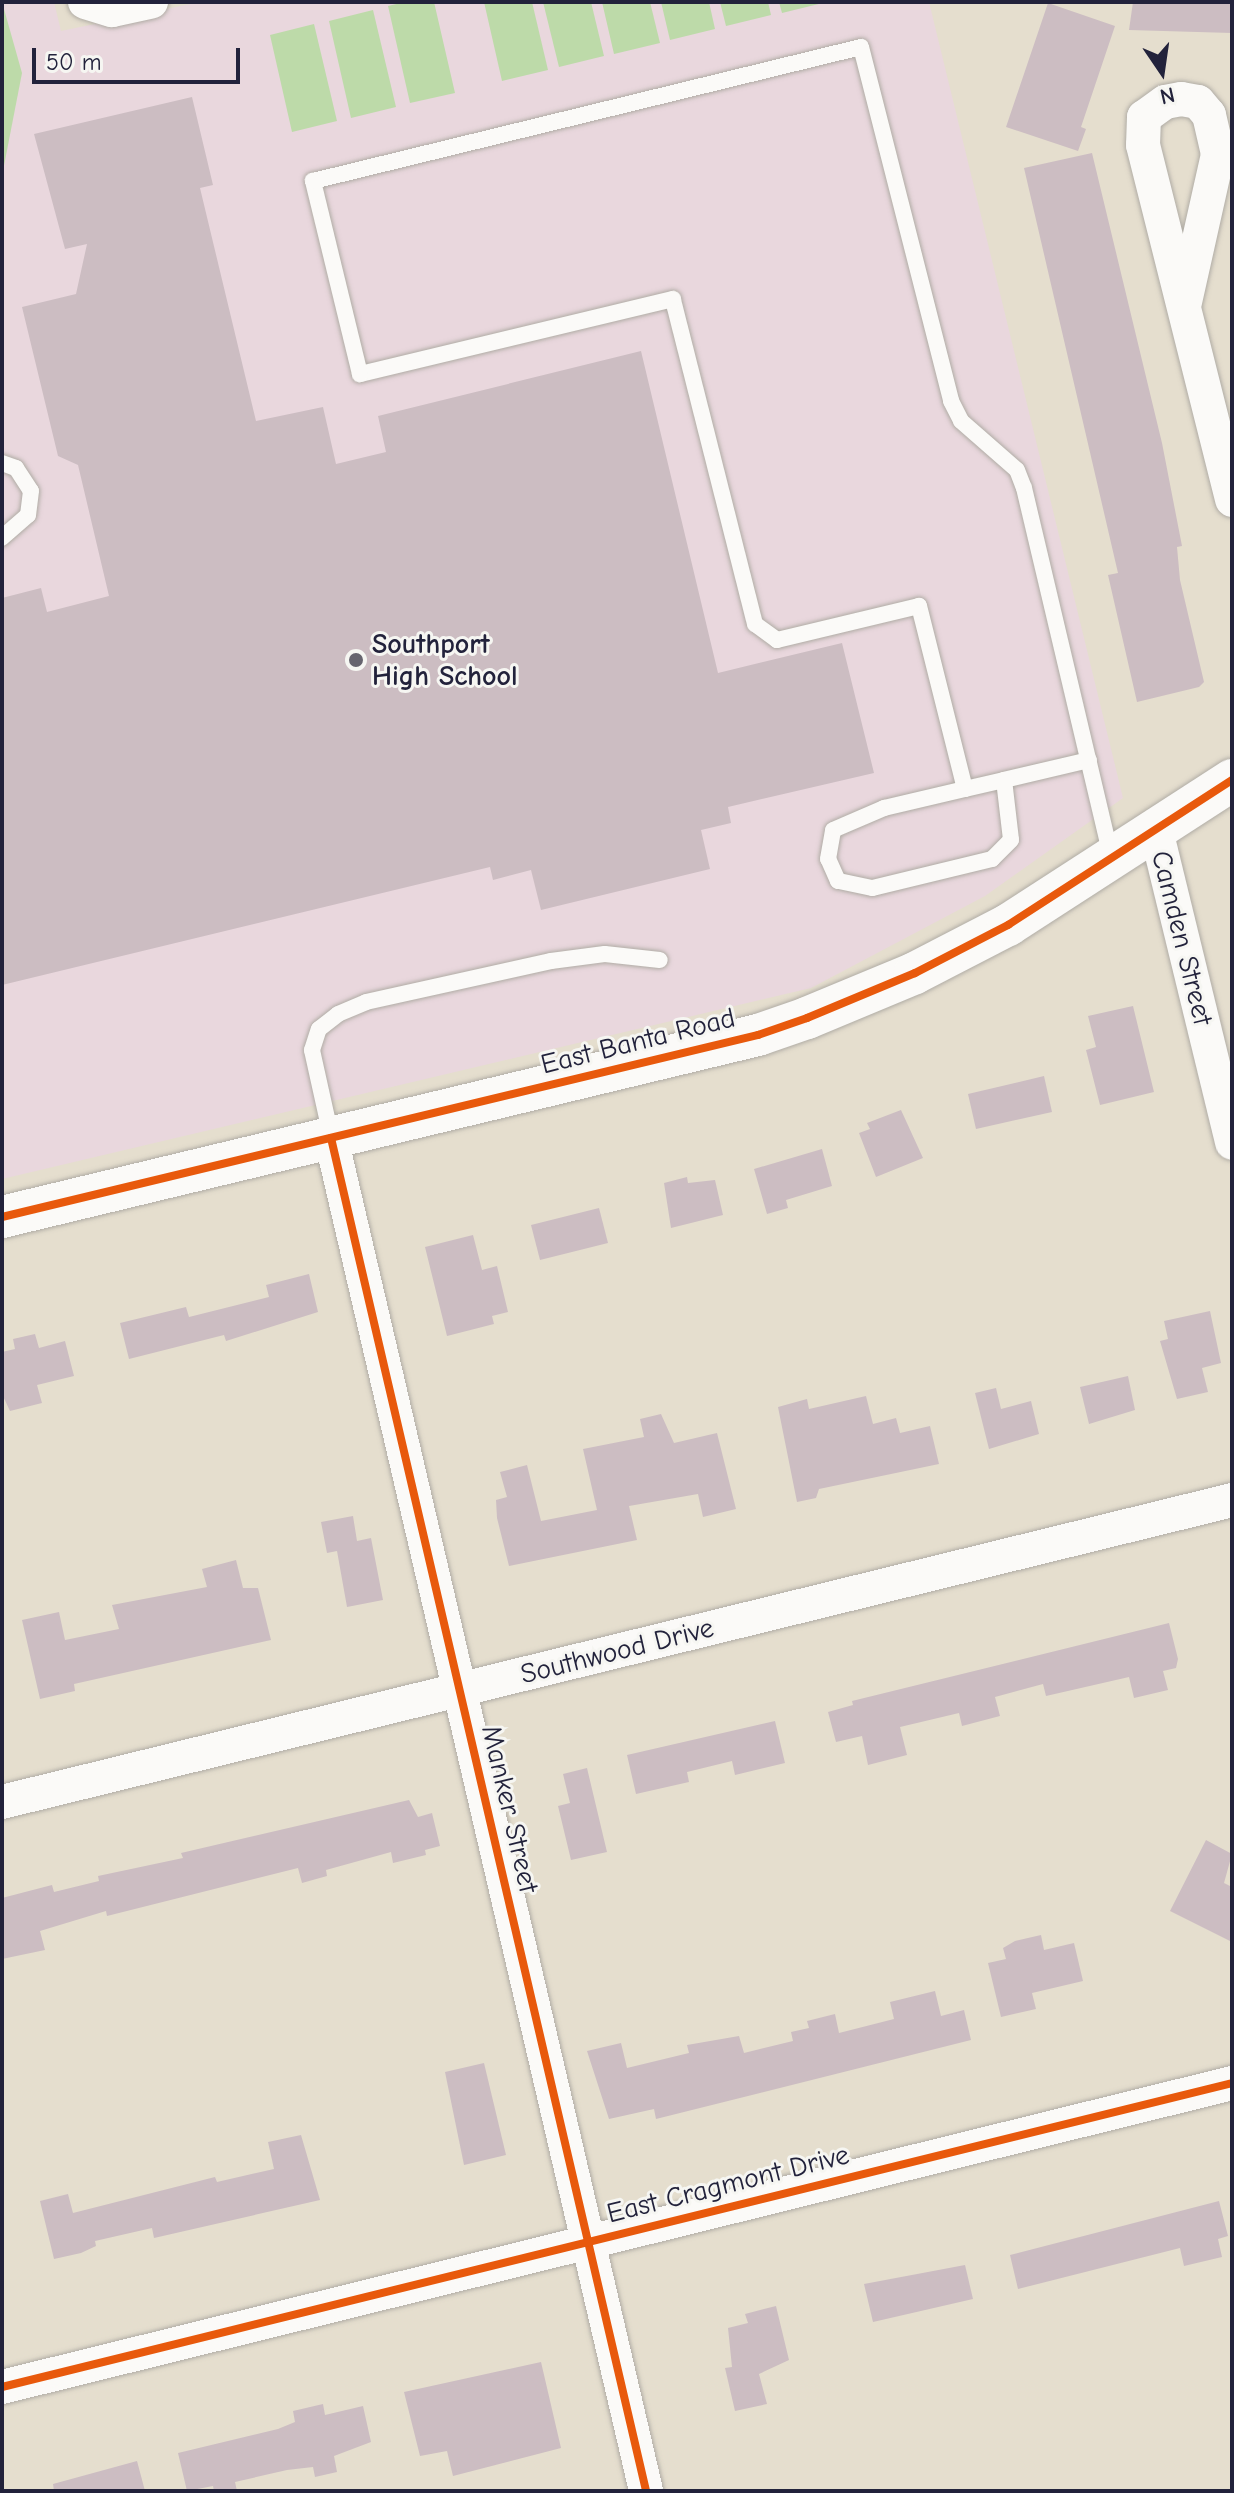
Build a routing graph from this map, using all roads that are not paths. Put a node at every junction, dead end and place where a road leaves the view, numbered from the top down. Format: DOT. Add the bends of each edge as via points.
graph roads {
  1 [pos="85,2"];
  2 [pos="151,2"];
  3 [pos="1185,302"];
  4 [pos="2,463"];
  5 [pos="1232,500"];
  6 [pos="2,538"];
  7 [pos="1089,760"];
  8 [pos="1004,780"];
  9 [pos="1232,780"];
  10 [pos="965,789"];
  11 [pos="1155,826"];
  12 [pos="1112,856"];
  13 [pos="660,960"];
  14 [pos="331,1138"];
  15 [pos="1232,1143"];
  16 [pos="2,1217"];
  17 [pos="1232,1500"];
  18 [pos="460,1689"];
  19 [pos="2,1802"];
  20 [pos="1232,2083"];
  21 [pos="588,2241"];
  22 [pos="2,2387"];
  23 [pos="646,2491"];
  1 -- 2 [label="street" via="112,10"];
  3 -- 3 [label="street" via="1218,154 1209,115 1198,102 1181,99 1165,102 1144,117 1143,145"];
  3 -- 5 [label="street"];
  4 -- 6 [label="lane" via="16,468 31,491 28,515"];
  7 -- 8 [label="lane"];
  7 -- 10 [label="lane" via="1024,488 1017,470 961,421 951,401 861,47 313,181 360,374 673,299 755,624 777,640 919,606"];
  7 -- 12 [label="lane"];
  8 -- 10 [label="lane"];
  8 -- 10 [label="lane" via="1011,840 992,859 872,888 838,881 828,843 833,830 884,808"];
  9 -- 11 [label="street, East Banta Road"];
  11 -- 12 [label="street, East Banta Road"];
  11 -- 15 [label="street, Camden Street"];
  12 -- 14 [label="street, East Banta Road" via="962,950 807,1018 758,1035"];
  13 -- 14 [label="lane" via="605,954 551,961 366,1002 338,1014 319,1029 312,1050"];
  14 -- 16 [label="street, East Banta Road"];
  14 -- 18 [label="street, Manker Street"];
  17 -- 18 [label="street, Southwood Drive"];
  18 -- 19 [label="street, Southwood Drive"];
  18 -- 21 [label="street, Manker Street"];
  20 -- 21 [label="street, East Cragmont Drive"];
  21 -- 22 [label="street, East Cragmont Drive"];
  21 -- 23 [label="street, Manker Street"];
}
